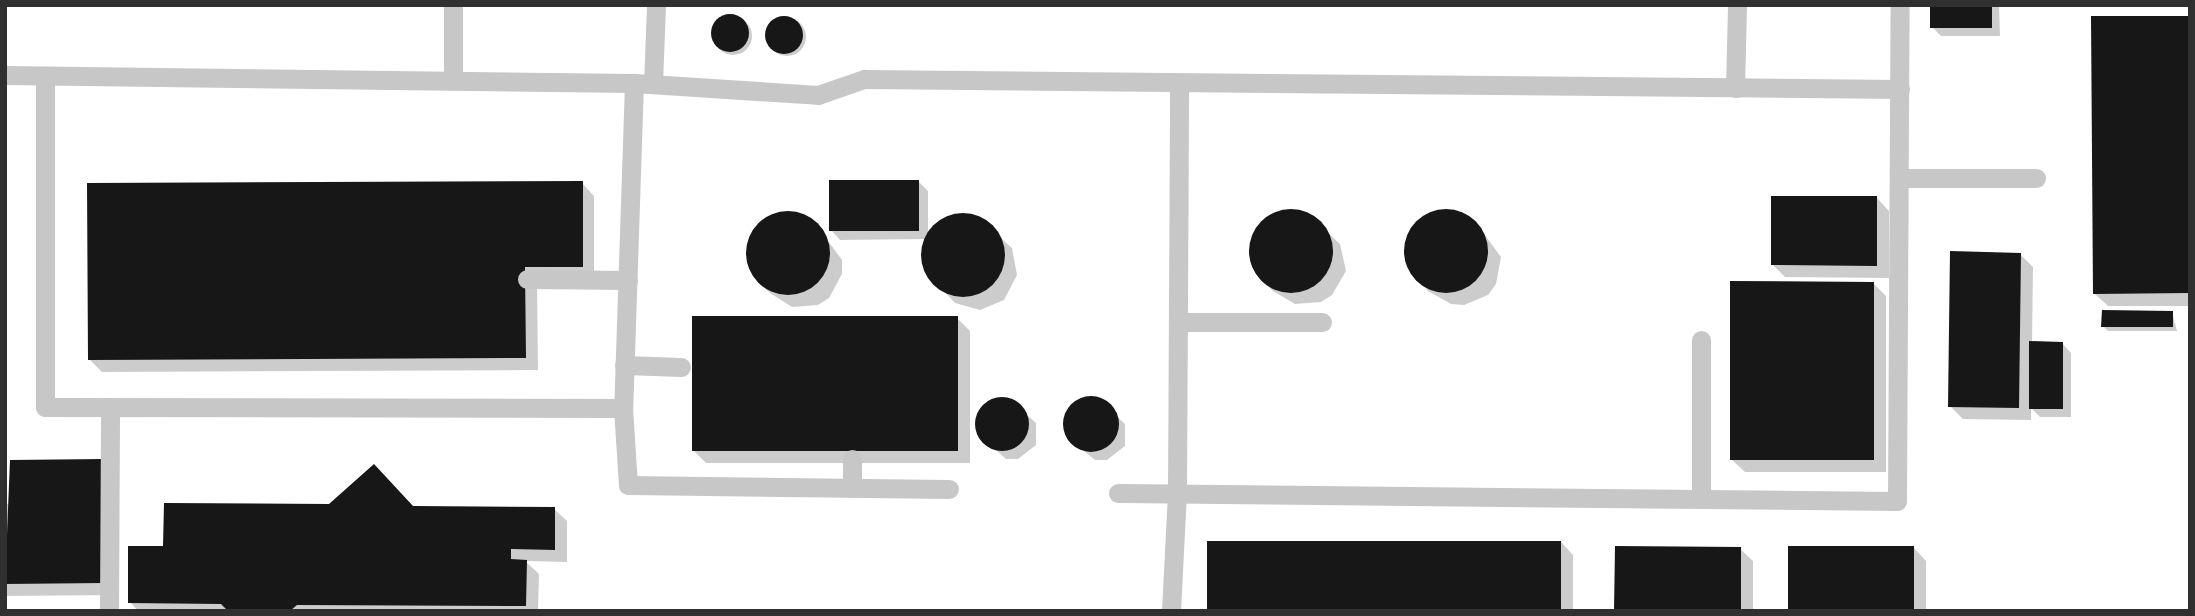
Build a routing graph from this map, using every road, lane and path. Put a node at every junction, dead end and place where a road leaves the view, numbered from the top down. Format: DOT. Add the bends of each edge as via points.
graph roads {
  1 [pos="453,5"];
  2 [pos="656,5"];
  3 [pos="1737,5"];
  4 [pos="1900,5"];
  5 [pos="5,75"];
  6 [pos="45,76"];
  7 [pos="453,80"];
  8 [pos="644,83"];
  9 [pos="1179,85"];
  10 [pos="1735,89"];
  11 [pos="1900,89"];
  12 [pos="1900,178"];
  13 [pos="2036,178"];
  14 [pos="527,279"];
  15 [pos="628,280"];
  16 [pos="1178,322"];
  17 [pos="1322,322"];
  18 [pos="1701,340"];
  19 [pos="624,365"];
  20 [pos="681,368"];
  21 [pos="110,407"];
  22 [pos="623,408"];
  23 [pos="852,458"];
  24 [pos="852,488"];
  25 [pos="949,489"];
  26 [pos="1177,493"];
  27 [pos="1118,494"];
  28 [pos="1701,499"];
  29 [pos="109,611"];
  30 [pos="1171,611"];
  1 -- 7 [label="lane"];
  2 -- 8 [label="lane"];
  3 -- 10 [label="lane"];
  4 -- 11 [label="lane"];
  5 -- 6 [label="lane"];
  6 -- 7 [label="lane"];
  6 -- 21 [label="lane" via="45,407"];
  7 -- 8 [label="lane"];
  8 -- 9 [label="lane" via="818,95 864,79"];
  8 -- 15 [label="lane"];
  9 -- 10 [label="lane"];
  9 -- 16 [label="lane"];
  10 -- 11 [label="lane"];
  11 -- 12 [label="lane"];
  12 -- 13 [label="lane"];
  12 -- 28 [label="lane" via="1897,500"];
  14 -- 15 [label="lane"];
  15 -- 19 [label="lane"];
  16 -- 17 [label="lane"];
  16 -- 26 [label="lane"];
  18 -- 28 [label="lane"];
  19 -- 20 [label="lane"];
  19 -- 22 [label="lane"];
  21 -- 22 [label="lane"];
  21 -- 29 [label="lane"];
  22 -- 24 [label="lane" via="628,485"];
  23 -- 24 [label="lane"];
  24 -- 25 [label="lane"];
  26 -- 27 [label="lane"];
  26 -- 28 [label="lane"];
  26 -- 30 [label="lane"];
}
